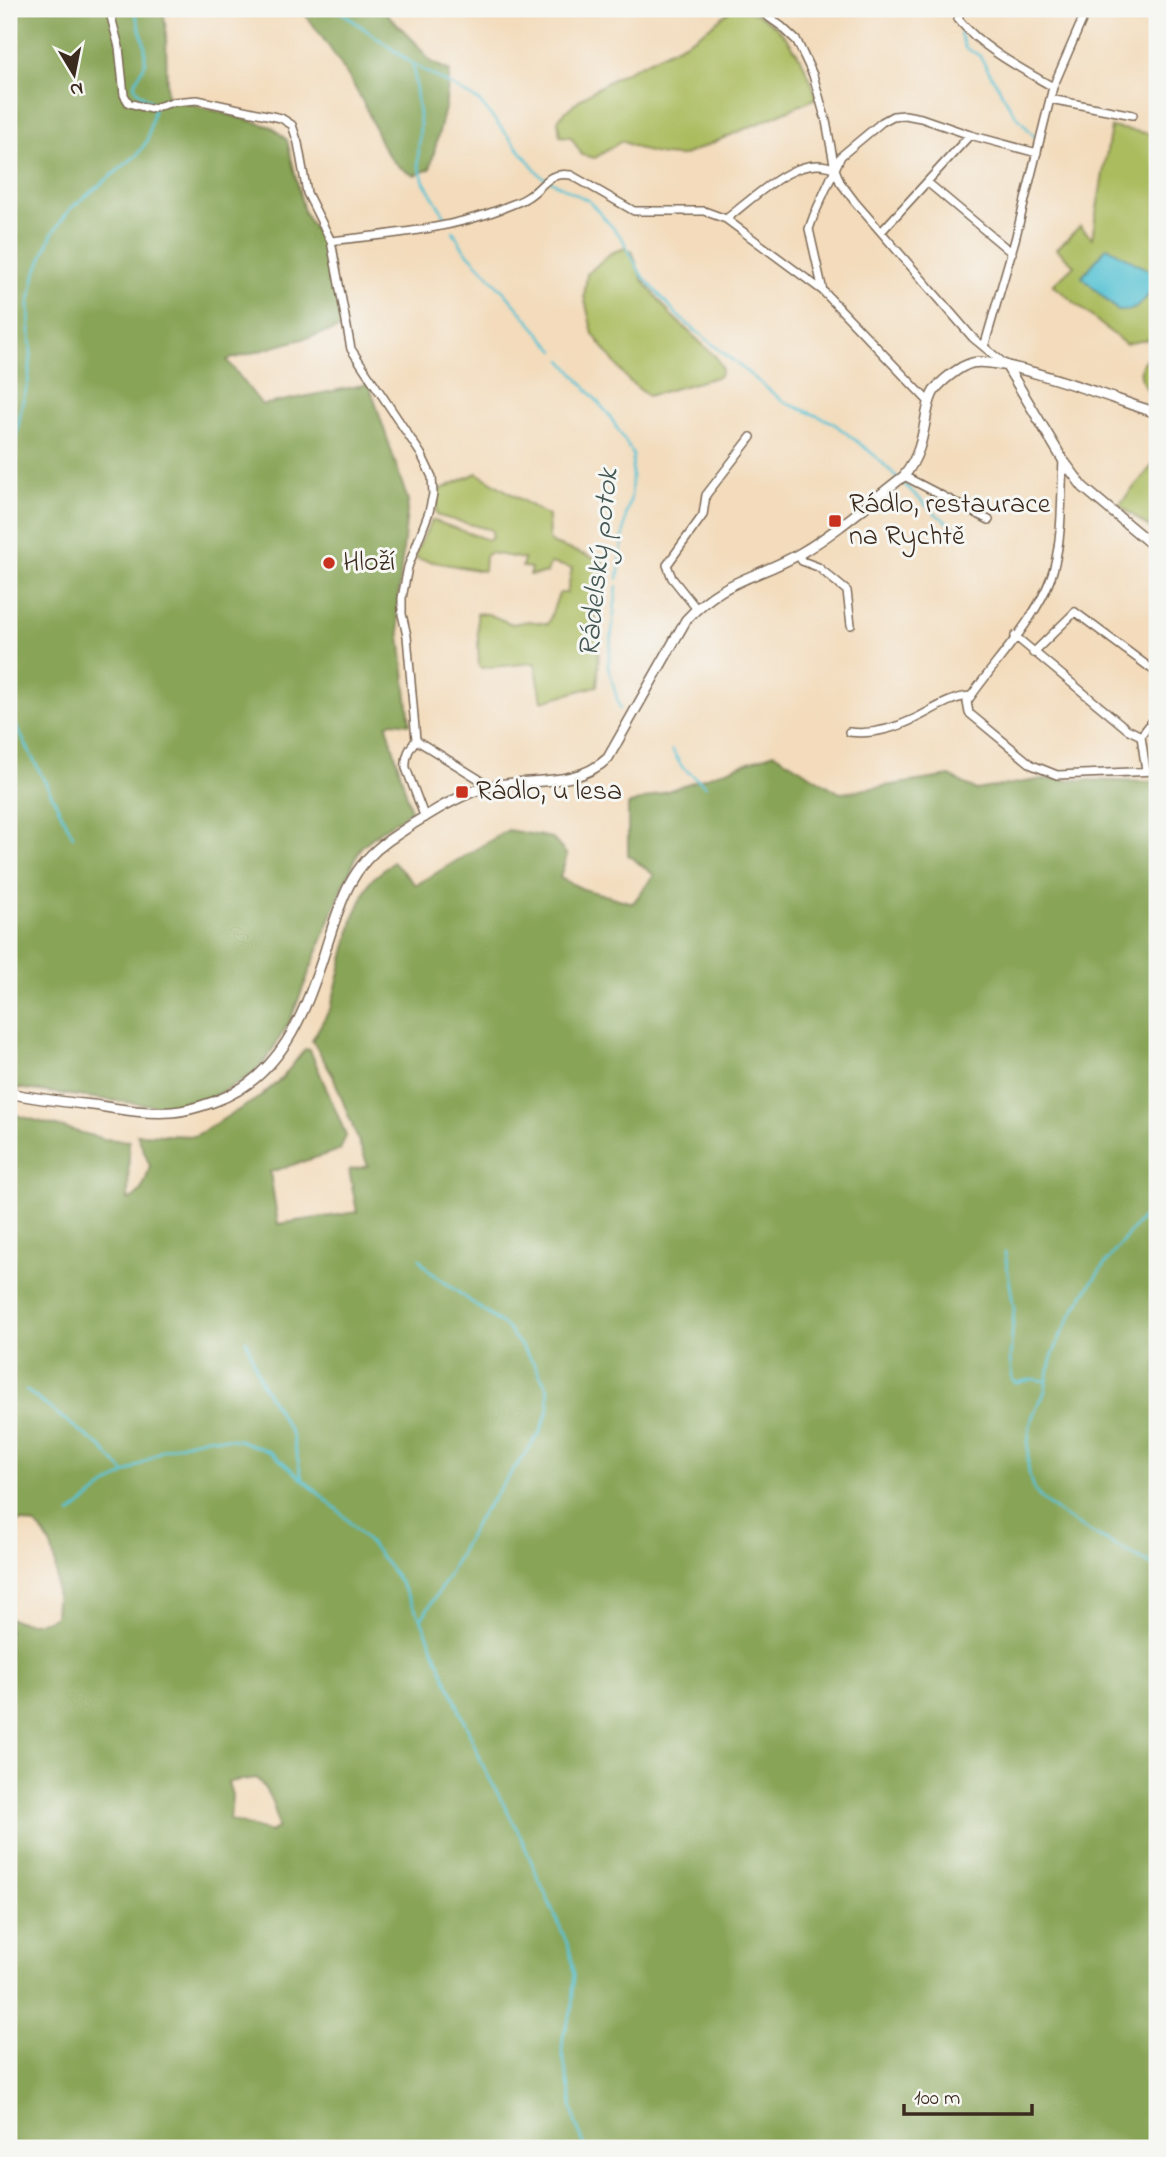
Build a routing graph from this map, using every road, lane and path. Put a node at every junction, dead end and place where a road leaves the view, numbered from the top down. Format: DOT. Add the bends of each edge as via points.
graph roads {
  1 [pos="109,9"];
  2 [pos="757,9"];
  3 [pos="1087,9"];
  4 [pos="959,16"];
  5 [pos="1053,87"];
  6 [pos="1050,99"];
  7 [pos="1133,115"];
  8 [pos="970,135"];
  9 [pos="1037,153"];
  10 [pos="835,169"];
  11 [pos="927,182"];
  12 [pos="726,219"];
  13 [pos="881,232"];
  14 [pos="331,241"];
  15 [pos="1012,253"];
  16 [pos="822,291"];
  17 [pos="984,347"];
  18 [pos="1006,365"];
  19 [pos="929,402"];
  20 [pos="1157,413"];
  21 [pos="751,437"];
  22 [pos="1063,460"];
  23 [pos="904,476"];
  24 [pos="989,520"];
  25 [pos="1157,549"];
  26 [pos="798,555"];
  27 [pos="696,608"];
  28 [pos="851,625"];
  29 [pos="1015,636"];
  30 [pos="1033,653"];
  31 [pos="1157,673"];
  32 [pos="971,696"];
  33 [pos="1157,715"];
  34 [pos="849,732"];
  35 [pos="1141,736"];
  36 [pos="416,740"];
  37 [pos="1157,771"];
  38 [pos="1146,772"];
  39 [pos="490,786"];
  40 [pos="425,818"];
  41 [pos="9,1093"];
  1 -- 14 [label="street" via="129,103 150,109 197,100 281,118 292,125 307,192"];
  2 -- 10 [label="street" via="797,41 820,98"];
  3 -- 5 [label="street"];
  4 -- 5 [label="street" via="966,28 996,52"];
  5 -- 6 [label="street"];
  6 -- 7 [label="street"];
  6 -- 9 [label="street"];
  8 -- 9 [label="street"];
  8 -- 10 [label="street" via="921,118 893,116 841,156"];
  8 -- 11 [label="street"];
  9 -- 15 [label="street"];
  10 -- 12 [label="street" via="817,164 794,169"];
  10 -- 13 [label="street" via="840,182"];
  10 -- 16 [label="street" via="810,229"];
  11 -- 13 [label="street"];
  11 -- 15 [label="street"];
  12 -- 14 [label="street" via="704,211 634,211 571,175 559,174 524,199 453,224"];
  12 -- 16 [label="street"];
  13 -- 17 [label="street"];
  14 -- 36 [label="street" via="351,349 432,477 429,512 408,567 402,598"];
  15 -- 17 [label="street"];
  16 -- 19 [label="street"];
  17 -- 18 [label="street"];
  18 -- 19 [label="street" via="972,363 950,376"];
  18 -- 20 [label="street"];
  18 -- 22 [label="street"];
  19 -- 23 [label="street" via="920,451"];
  21 -- 27 [label="street" via="706,495 703,515 667,565"];
  22 -- 25 [label="street" via="1083,487"];
  22 -- 29 [label="street" via="1054,568 1041,598"];
  23 -- 24 [label="street"];
  23 -- 26 [label="street"];
  26 -- 27 [label="street" via="722,588"];
  26 -- 28 [label="street" via="846,591"];
  27 -- 39 [label="street" via="599,766 564,779"];
  29 -- 30 [label="street"];
  29 -- 32 [label="street"];
  30 -- 31 [label="street" via="1075,612"];
  30 -- 35 [label="street"];
  32 -- 34 [label="street" via="958,696 883,730"];
  32 -- 38 [label="street" via="969,713 1043,771 1057,775"];
  33 -- 35 [label="street"];
  35 -- 38 [label="street"];
  36 -- 39 [label="street"];
  36 -- 40 [label="street" via="405,760"];
  37 -- 38 [label="street"];
  39 -- 40 [label="street"];
  40 -- 41 [label="street" via="373,851 351,878 313,989 293,1032 273,1062 246,1085 224,1098 169,1112"];
}
